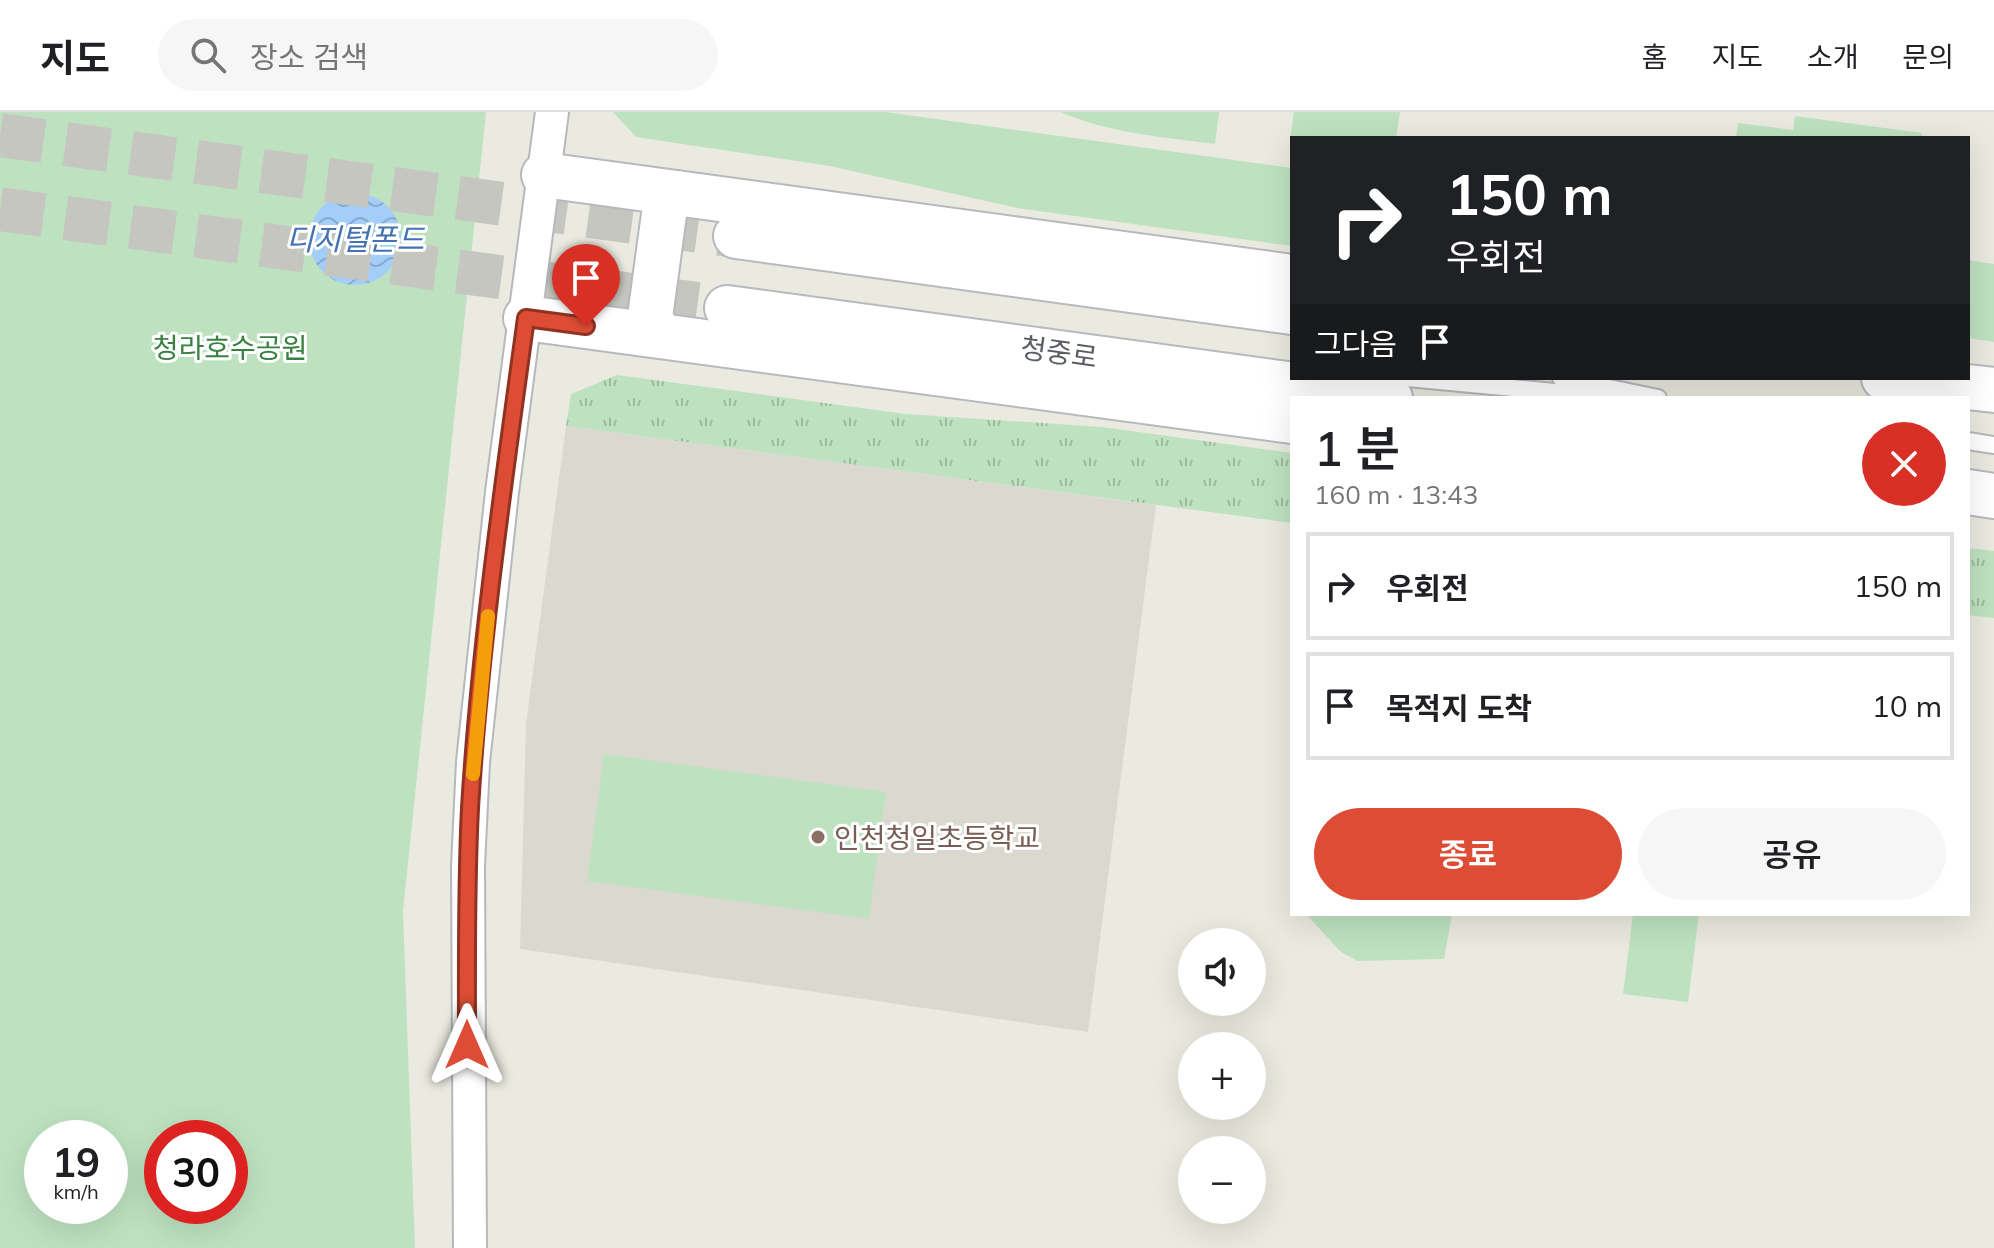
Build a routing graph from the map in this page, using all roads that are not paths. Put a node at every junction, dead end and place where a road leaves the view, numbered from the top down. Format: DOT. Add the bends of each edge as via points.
graph roads {
  1 [pos="552,112"];
  2 [pos="544,175"];
  3 [pos="676,193"];
  4 [pos="736,236"];
  5 [pos="1290,277"];
  6 [pos="727,308"];
  7 [pos="1290,312"];
  8 [pos="526,318"];
  9 [pos="659,335"];
  10 [pos="1290,380"];
  11 [pos="1429,380"];
  12 [pos="1571,380"];
  13 [pos="1907,380"];
  14 [pos="1275,381"];
  15 [pos="1964,385"];
  16 [pos="1376,396"];
  17 [pos="1597,396"];
  18 [pos="1648,396"];
  19 [pos="1290,421"];
  20 [pos="1970,441"];
  21 [pos="1994,445"];
  22 [pos="1970,492"];
  23 [pos="1994,496"];
  24 [pos="470,1248"];
  1 -- 2 [label="street"];
  2 -- 3 [label="street"];
  2 -- 8 [label="street"];
  3 -- 5 [label="street"];
  3 -- 9 [label="street" via="665,207 650,317"];
  4 -- 7 [label="street"];
  6 -- 14 [label="street, 청중로"];
  8 -- 9 [label="street"];
  8 -- 24 [label="street" via="491,586 470,807"];
  9 -- 19 [label="street"];
  10 -- 14 [label="lane"];
  11 -- 17 [label="lane"];
  12 -- 18 [label="lane"];
  13 -- 15 [label="street"];
  14 -- 16 [label="street, 청중로"];
  20 -- 21 [label="lane"];
  22 -- 23 [label="street"];
}
